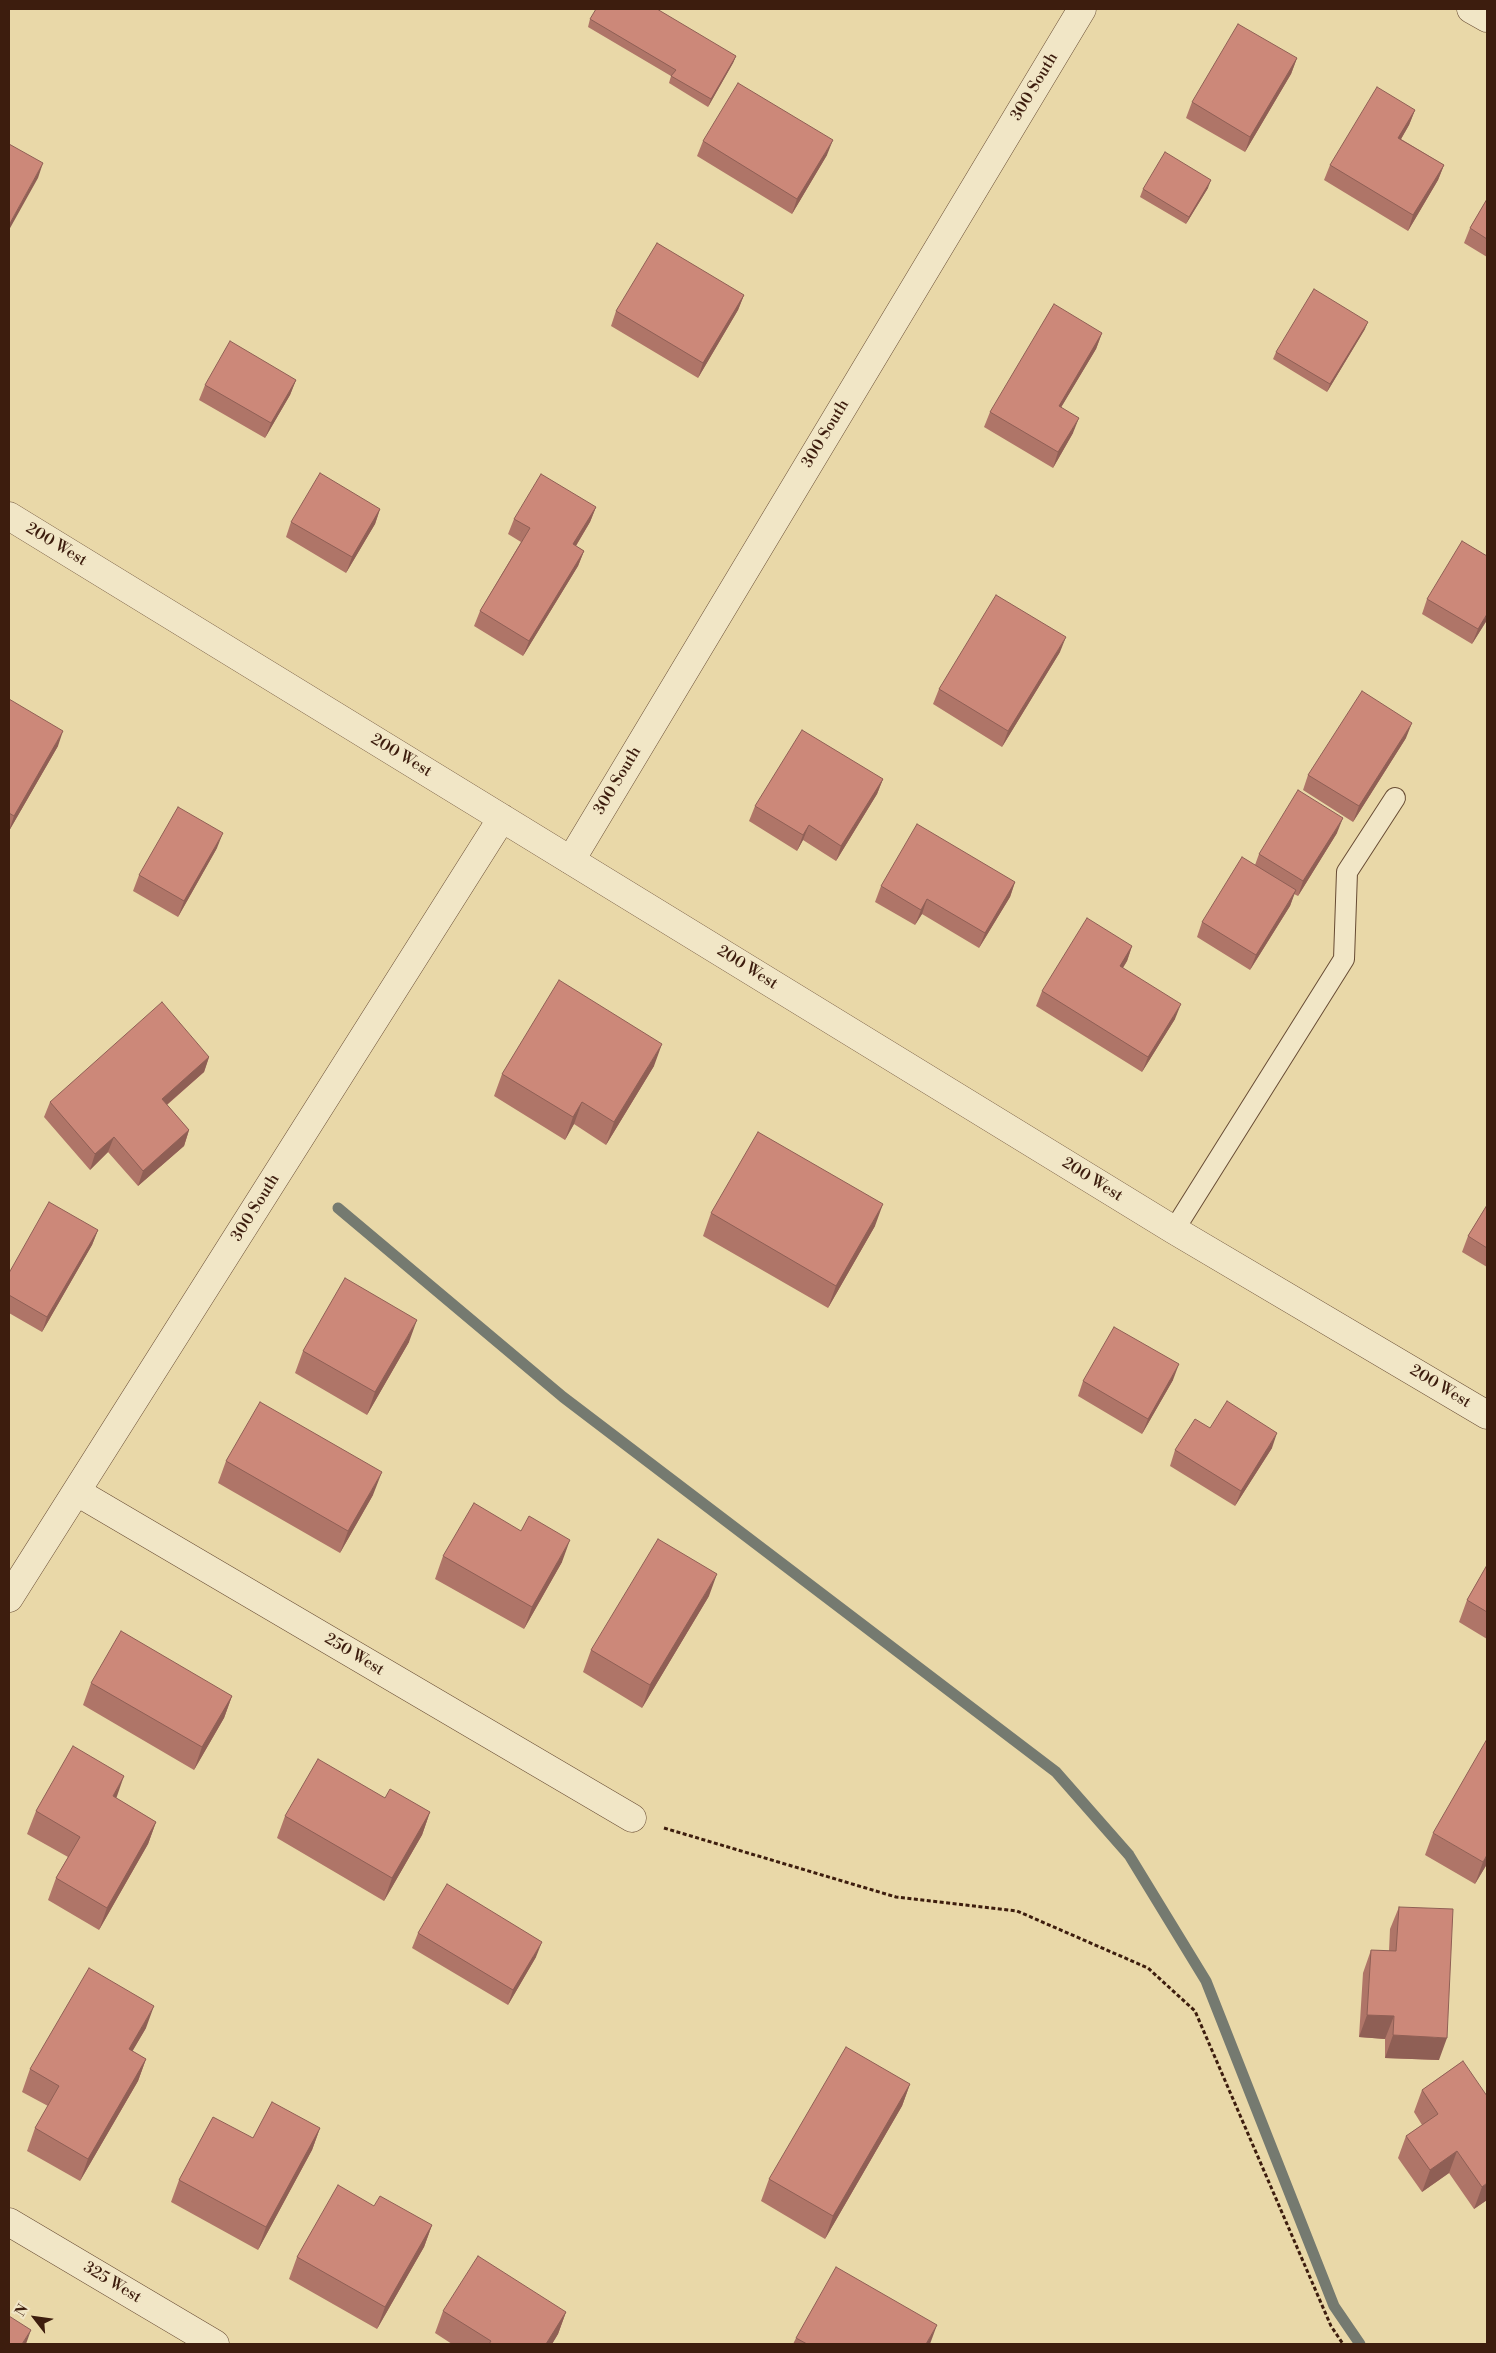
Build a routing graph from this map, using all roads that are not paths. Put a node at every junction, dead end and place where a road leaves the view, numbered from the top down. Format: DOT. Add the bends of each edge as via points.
graph roads {
  1 [pos="1082,9"];
  2 [pos="1471,9"];
  3 [pos="1487,18"];
  4 [pos="9,516"];
  5 [pos="1395,798"];
  6 [pos="502,818"];
  7 [pos="571,860"];
  8 [pos="1174,1230"];
  9 [pos="1487,1415"];
  10 [pos="77,1492"];
  11 [pos="9,1598"];
  12 [pos="632,1818"];
  13 [pos="9,2222"];
  14 [pos="215,2344"];
  1 -- 7 [label="street, 300 South"];
  2 -- 3 [label="street"];
  4 -- 6 [label="street, 200 West"];
  5 -- 8 [label="lane" via="1347,872 1344,959"];
  6 -- 7 [label="street, 200 West"];
  6 -- 10 [label="street, 300 South"];
  7 -- 8 [label="street, 200 West"];
  8 -- 9 [label="street, 200 West"];
  10 -- 11 [label="street, 300 South"];
  10 -- 12 [label="street, 250 West"];
  13 -- 14 [label="street, 325 West"];
}
